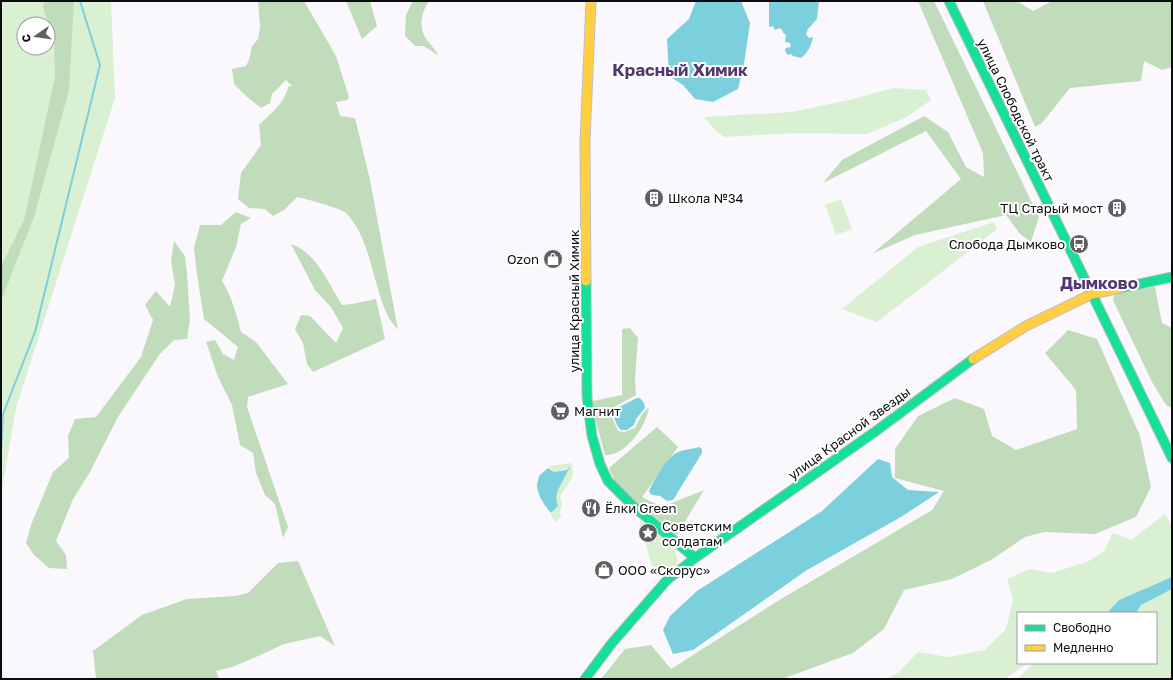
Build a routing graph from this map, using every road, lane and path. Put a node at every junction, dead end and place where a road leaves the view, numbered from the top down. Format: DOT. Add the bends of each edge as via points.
graph roads {
  1 [pos="591,1"];
  2 [pos="949,1"];
  3 [pos="1172,277"];
  4 [pos="1092,294"];
  5 [pos="1172,458"];
  6 [pos="695,558"];
  7 [pos="585,679"];
  1 -- 6 [label="street, улица Красный Химик" via="585,141 587,397 591,427 600,464 608,481 633,506"];
  2 -- 4 [label="street, улица Слободской тракт"];
  3 -- 4 [label="street, улица Красной Звезды"];
  4 -- 5 [label="street, улица Слободской тракт"];
  4 -- 6 [label="street, улица Красной Звезды" via="987,348 876,431"];
  6 -- 7 [label="street, улица Красной Звезды" via="667,580 612,643"];
}
